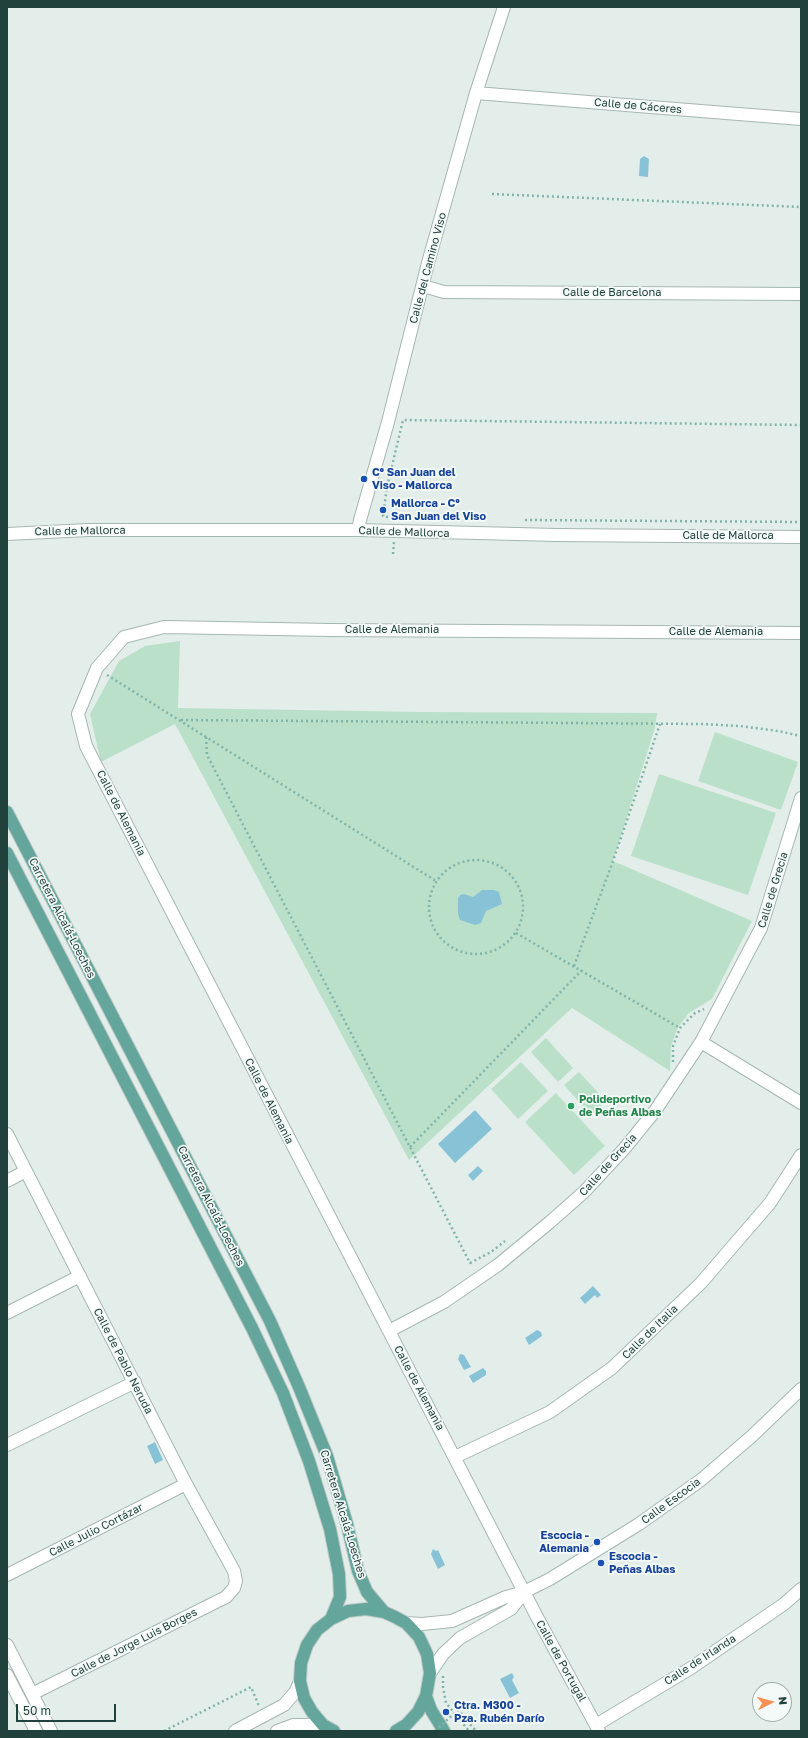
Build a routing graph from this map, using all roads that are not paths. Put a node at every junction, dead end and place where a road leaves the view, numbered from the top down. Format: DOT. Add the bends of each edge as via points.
graph roads {
  1 [pos="504,7"];
  2 [pos="476,93"];
  3 [pos="801,119"];
  4 [pos="423,286"];
  5 [pos="801,294"];
  6 [pos="358,530"];
  7 [pos="7,534"];
  8 [pos="801,537"];
  9 [pos="801,633"];
  10 [pos="801,798"];
  11 [pos="7,812"];
  12 [pos="7,853"];
  13 [pos="701,1042"];
  14 [pos="801,1103"];
  15 [pos="7,1134"];
  16 [pos="801,1155"];
  17 [pos="26,1172"];
  18 [pos="7,1181"];
  19 [pos="80,1276"];
  20 [pos="7,1313"];
  21 [pos="389,1331"];
  22 [pos="134,1382"];
  23 [pos="801,1389"];
  24 [pos="7,1445"];
  25 [pos="455,1457"];
  26 [pos="186,1484"];
  27 [pos="7,1575"];
  28 [pos="234,1588"];
  29 [pos="801,1589"];
  30 [pos="524,1592"];
  31 [pos="384,1612"];
  32 [pos="331,1619"];
  33 [pos="406,1624"];
  34 [pos="7,1645"];
  35 [pos="430,1673"];
  36 [pos="7,1675"];
  37 [pos="300,1681"];
  38 [pos="32,1694"];
  39 [pos="426,1696"];
  40 [pos="328,1728"];
  41 [pos="598,1728"];
  42 [pos="36,1731"];
  43 [pos="50,1731"];
  44 [pos="235,1731"];
  45 [pos="277,1731"];
  46 [pos="396,1731"];
  47 [pos="444,1731"];
  1 -- 2 [label="street, Calle del Camino Viso"];
  2 -- 3 [label="street, Calle de Cáceres"];
  2 -- 4 [label="street, Calle del Camino Viso"];
  4 -- 5 [label="street, Calle de Barcelona" via="444,292"];
  4 -- 6 [label="street, Calle del Camino Viso"];
  6 -- 7 [label="street, Calle de Mallorca" via="88,530"];
  6 -- 8 [label="street, Calle de Mallorca"];
  9 -- 21 [label="street, Calle de Alemania" via="164,627 124,637 96,668 78,714 86,746"];
  10 -- 13 [label="street, Calle de Grecia" via="761,928"];
  11 -- 31 [label="main road, Carretera Alcalá-Loeches" via="270,1321 327,1456 358,1571 367,1592"];
  12 -- 32 [label="main road, Carretera Alcalá-Loeches" via="283,1393 309,1461 340,1574 340,1597"];
  13 -- 14 [label="street"];
  13 -- 21 [label="street, Calle de Grecia" via="655,1111 584,1192 498,1265 444,1302"];
  15 -- 17 [label="street, Calle de Pablo Neruda"];
  16 -- 25 [label="street, Calle de Italia" via="770,1203 701,1283 612,1368 550,1412"];
  17 -- 18 [label="street"];
  17 -- 19 [label="street, Calle de Pablo Neruda"];
  19 -- 20 [label="street"];
  19 -- 22 [label="street, Calle de Pablo Neruda"];
  21 -- 25 [label="street, Calle de Alemania"];
  22 -- 24 [label="street"];
  22 -- 26 [label="street, Calle de Pablo Neruda"];
  23 -- 30 [label="street, Calle Escocia" via="701,1480 639,1524 550,1579"];
  25 -- 30 [label="street, Calle de Alemania"];
  26 -- 27 [label="street, Calle Julio Cortázar"];
  26 -- 28 [label="street, Calle de Pablo Neruda" via="234,1572"];
  28 -- 38 [label="street, Calle de Jorge Luis Borges" via="226,1597"];
  29 -- 41 [label="street, Calle de Irlanda" via="784,1604 691,1668"];
  30 -- 33 [label="street, Calle Escocia" via="506,1597 452,1621"];
  30 -- 35 [label="street, Calle Escocia" via="511,1610 460,1638 443,1654"];
  30 -- 41 [label="street, Calle de Portugal"];
  31 -- 32 [label="main road" via="366,1609 348,1612"];
  31 -- 33 [label="main road"];
  32 -- 37 [label="main road" via="317,1630 307,1646 301,1663"];
  33 -- 35 [label="main road" via="419,1638 427,1654"];
  34 -- 38 [label="street"];
  35 -- 39 [label="main road"];
  36 -- 42 [label="street"];
  37 -- 40 [label="main road" via="304,1698 312,1712"];
  37 -- 44 [label="street" via="296,1691 284,1706"];
  38 -- 43 [label="street"];
  39 -- 46 [label="main road" via="418,1712"];
  39 -- 47 [label="main road"];
  40 -- 45 [label="street" via="293,1725"];
}
